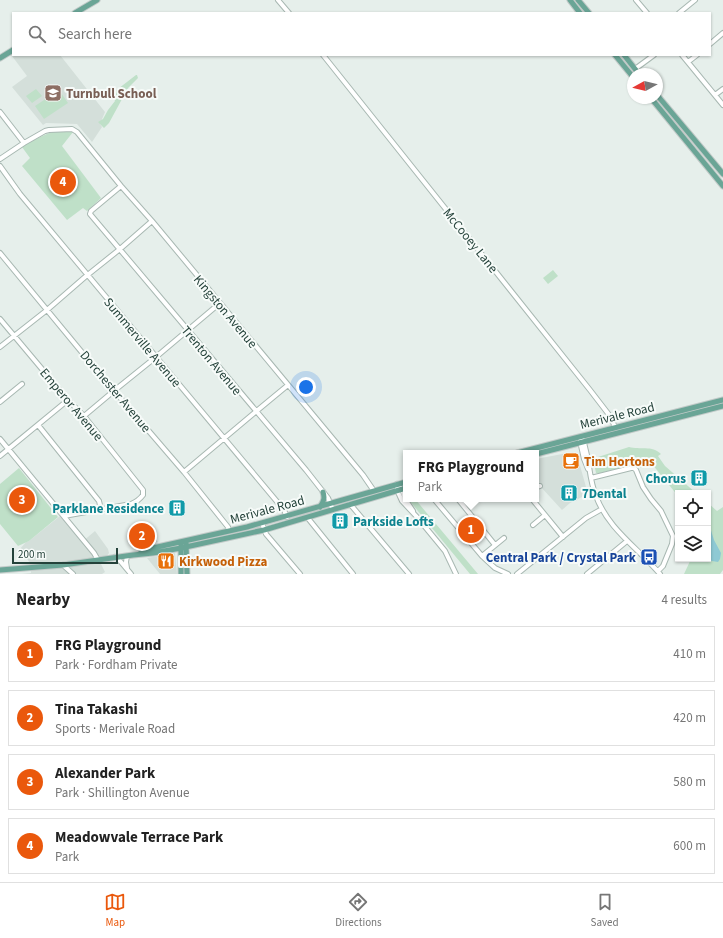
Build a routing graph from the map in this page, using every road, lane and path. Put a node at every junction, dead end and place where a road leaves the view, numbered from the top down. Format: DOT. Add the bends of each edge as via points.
graph roads {
  1 [pos="97,0"];
  2 [pos="278,0"];
  3 [pos="570,0"];
  4 [pos="578,0"];
  5 [pos="636,0"];
  6 [pos="695,0"];
  7 [pos="77,12"];
  8 [pos="288,12"];
  9 [pos="579,12"];
  10 [pos="588,12"];
  11 [pos="646,12"];
  12 [pos="680,12"];
  13 [pos="723,33"];
  14 [pos="711,43"];
  15 [pos="12,51"];
  16 [pos="324,56"];
  17 [pos="616,56"];
  18 [pos="625,56"];
  19 [pos="653,56"];
  20 [pos="683,56"];
  21 [pos="695,56"];
  22 [pos="0,58"];
  23 [pos="688,62"];
  24 [pos="634,68"];
  25 [pos="636,68"];
  26 [pos="627,70"];
  27 [pos="723,89"];
  28 [pos="715,95"];
  29 [pos="663,102"];
  30 [pos="656,104"];
  31 [pos="723,105"];
  32 [pos="0,112"];
  33 [pos="24,143"];
  34 [pos="0,159"];
  35 [pos="0,166"];
  36 [pos="723,174"];
  37 [pos="121,186"];
  38 [pos="723,186"];
  39 [pos="152,221"];
  40 [pos="120,249"];
  41 [pos="0,253"];
  42 [pos="88,275"];
  43 [pos="220,303"];
  44 [pos="47,310"];
  45 [pos="0,319"];
  46 [pos="188,330"];
  47 [pos="13,335"];
  48 [pos="0,347"];
  49 [pos="156,357"];
  50 [pos="22,384"];
  51 [pos="288,385"];
  52 [pos="115,390"];
  53 [pos="68,400"];
  54 [pos="0,402"];
  55 [pos="723,404"];
  56 [pos="256,411"];
  57 [pos="84,416"];
  58 [pos="38,425"];
  59 [pos="615,427"];
  60 [pos="580,436"];
  61 [pos="0,439"];
  62 [pos="224,439"];
  63 [pos="582,442"];
  64 [pos="8,448"];
  65 [pos="529,450"];
  66 [pos="539,453"];
  67 [pos="0,456"];
  68 [pos="184,472"];
  69 [pos="590,475"];
  70 [pos="403,483"];
  71 [pos="398,484"];
  72 [pos="402,489"];
  73 [pos="374,490"];
  74 [pos="323,492"];
  75 [pos="407,502"];
  76 [pos="437,502"];
  77 [pos="460,502"];
  78 [pos="534,502"];
  79 [pos="330,504"];
  80 [pos="350,504"];
  81 [pos="320,506"];
  82 [pos="101,509"];
  83 [pos="602,509"];
  84 [pos="332,510"];
  85 [pos="545,515"];
  86 [pos="64,516"];
  87 [pos="287,516"];
  88 [pos="307,517"];
  89 [pos="262,524"];
  90 [pos="533,525"];
  91 [pos="264,530"];
  92 [pos="230,531"];
  93 [pos="563,537"];
  94 [pos="504,538"];
  95 [pos="627,540"];
  96 [pos="183,541"];
  97 [pos="495,545"];
  98 [pos="183,547"];
  99 [pos="133,555"];
  100 [pos="127,556"];
  101 [pos="482,556"];
  102 [pos="115,557"];
  103 [pos="98,560"];
  104 [pos="74,563"];
  105 [pos="63,565"];
  106 [pos="0,569"];
  107 [pos="127,569"];
  108 [pos="17,571"];
  109 [pos="10,572"];
  110 [pos="659,573"];
  111 [pos="73,574"];
  112 [pos="131,574"];
  113 [pos="181,574"];
  114 [pos="187,574"];
  115 [pos="300,574"];
  116 [pos="353,574"];
  117 [pos="408,574"];
  118 [pos="456,574"];
  119 [pos="508,574"];
  120 [pos="517,574"];
  121 [pos="586,574"];
  1 -- 7 [label="main road"];
  2 -- 8 [label="street"];
  3 -- 9 [label="main road"];
  4 -- 10 [label="main road"];
  5 -- 11 [label="street"];
  6 -- 12 [label="street"];
  13 -- 14 [label="street"];
  15 -- 22 [label="main road"];
  16 -- 59 [label="street, McCooey Lane" via="585,384 610,416"];
  17 -- 26 [label="main road"];
  18 -- 24 [label="main road"];
  19 -- 25 [label="street"];
  20 -- 23 [label="street"];
  21 -- 23 [label="street"];
  23 -- 28 [label="street"];
  27 -- 28 [label="street"];
  28 -- 31 [label="street"];
  29 -- 36 [label="main road"];
  30 -- 38 [label="main road"];
  32 -- 33 [label="street"];
  33 -- 34 [label="street"];
  33 -- 37 [label="street, Kingston Avenue" via="45,131 72,129"];
  35 -- 42 [label="street, Summerville Avenue" via="20,194"];
  37 -- 39 [label="street, Kingston Avenue"];
  37 -- 40 [label="street, Trenton Avenue" via="90,214"];
  39 -- 40 [label="street"];
  39 -- 43 [label="street, Kingston Avenue"];
  40 -- 42 [label="street"];
  40 -- 46 [label="street, Trenton Avenue"];
  41 -- 44 [label="street, Dorchester Avenue"];
  42 -- 44 [label="street"];
  42 -- 49 [label="street, Summerville Avenue"];
  43 -- 46 [label="street"];
  43 -- 51 [label="street, Kingston Avenue"];
  44 -- 47 [label="street"];
  44 -- 52 [label="street, Dorchester Avenue"];
  45 -- 47 [label="street, Emperor Avenue"];
  46 -- 49 [label="street"];
  46 -- 56 [label="street, Trenton Avenue"];
  47 -- 48 [label="street"];
  47 -- 53 [label="street, Emperor Avenue"];
  49 -- 52 [label="street"];
  49 -- 62 [label="street, Summerville Avenue"];
  50 -- 54 [label="street"];
  51 -- 56 [label="street"];
  51 -- 73 [label="street, Kingston Avenue"];
  52 -- 57 [label="street"];
  52 -- 68 [label="street, Dorchester Avenue"];
  53 -- 57 [label="street, Emperor Avenue"];
  53 -- 58 [label="street"];
  55 -- 59 [label="main road, Merivale Road"];
  55 -- 63 [label="main road, Merivale Road"];
  56 -- 62 [label="street"];
  56 -- 74 [label="street, Trenton Avenue"];
  57 -- 82 [label="street, Emperor Avenue" via="143,490 141,498 134,503"];
  58 -- 64 [label="street"];
  58 -- 82 [label="street" via="99,501"];
  59 -- 60 [label="main road, Merivale Road"];
  60 -- 63 [label="street"];
  60 -- 65 [label="main road, Merivale Road"];
  61 -- 64 [label="street"];
  62 -- 68 [label="street"];
  62 -- 87 [label="street, Summerville Avenue"];
  63 -- 66 [label="main road, Merivale Road"];
  63 -- 69 [label="street" via="584,459"];
  64 -- 67 [label="street"];
  64 -- 86 [label="street"];
  68 -- 92 [label="street, Dorchester Avenue"];
  69 -- 83 [label="street"];
  69 -- 110 [label="street" via="631,468 636,470 645,492 661,511 673,536"];
  70 -- 71 [label="main road, Merivale Road"];
  71 -- 72 [label="street"];
  71 -- 73 [label="main road, Merivale Road"];
  72 -- 80 [label="main road, Merivale Road"];
  73 -- 79 [label="main road, Merivale Road"];
  74 -- 79 [label="street, Trenton Avenue"];
  74 -- 81 [label="main road" via="324,498"];
  75 -- 118 [label="street" via="445,551"];
  76 -- 101 [label="street"];
  77 -- 97 [label="street"];
  78 -- 85 [label="street"];
  79 -- 81 [label="main road, Merivale Road"];
  79 -- 84 [label="street, Trenton Avenue"];
  80 -- 84 [label="main road, Merivale Road"];
  80 -- 117 [label="street"];
  81 -- 87 [label="main road, Merivale Road"];
  82 -- 86 [label="street"];
  83 -- 93 [label="street" via="586,518"];
  83 -- 95 [label="street"];
  84 -- 88 [label="main road, Merivale Road"];
  85 -- 90 [label="street"];
  85 -- 93 [label="street"];
  86 -- 103 [label="street"];
  87 -- 89 [label="main road, Merivale Road"];
  87 -- 91 [label="main road" via="285,520"];
  88 -- 91 [label="main road, Merivale Road"];
  88 -- 116 [label="street"];
  89 -- 91 [label="street"];
  89 -- 92 [label="main road, Merivale Road"];
  91 -- 98 [label="main road, Merivale Road"];
  91 -- 115 [label="street"];
  92 -- 96 [label="main road, Merivale Road"];
  93 -- 120 [label="street"];
  94 -- 97 [label="street"];
  95 -- 110 [label="street"];
  95 -- 121 [label="street"];
  96 -- 98 [label="main road"];
  96 -- 99 [label="main road, Merivale Road"];
  97 -- 101 [label="street"];
  98 -- 99 [label="main road, Merivale Road"];
  98 -- 113 [label="main road"];
  98 -- 114 [label="main road"];
  99 -- 100 [label="main road, Merivale Road"];
  100 -- 102 [label="main road, Merivale Road"];
  100 -- 107 [label="street"];
  101 -- 119 [label="street"];
  102 -- 103 [label="main road, Merivale Road"];
  102 -- 107 [label="street"];
  103 -- 104 [label="main road, Merivale Road"];
  104 -- 105 [label="main road, Merivale Road"];
  104 -- 111 [label="street"];
  105 -- 108 [label="main road, Merivale Road"];
  105 -- 111 [label="street"];
  106 -- 109 [label="main road, Merivale Road"];
  107 -- 112 [label="street"];
  108 -- 109 [label="main road, Merivale Road"];
}
